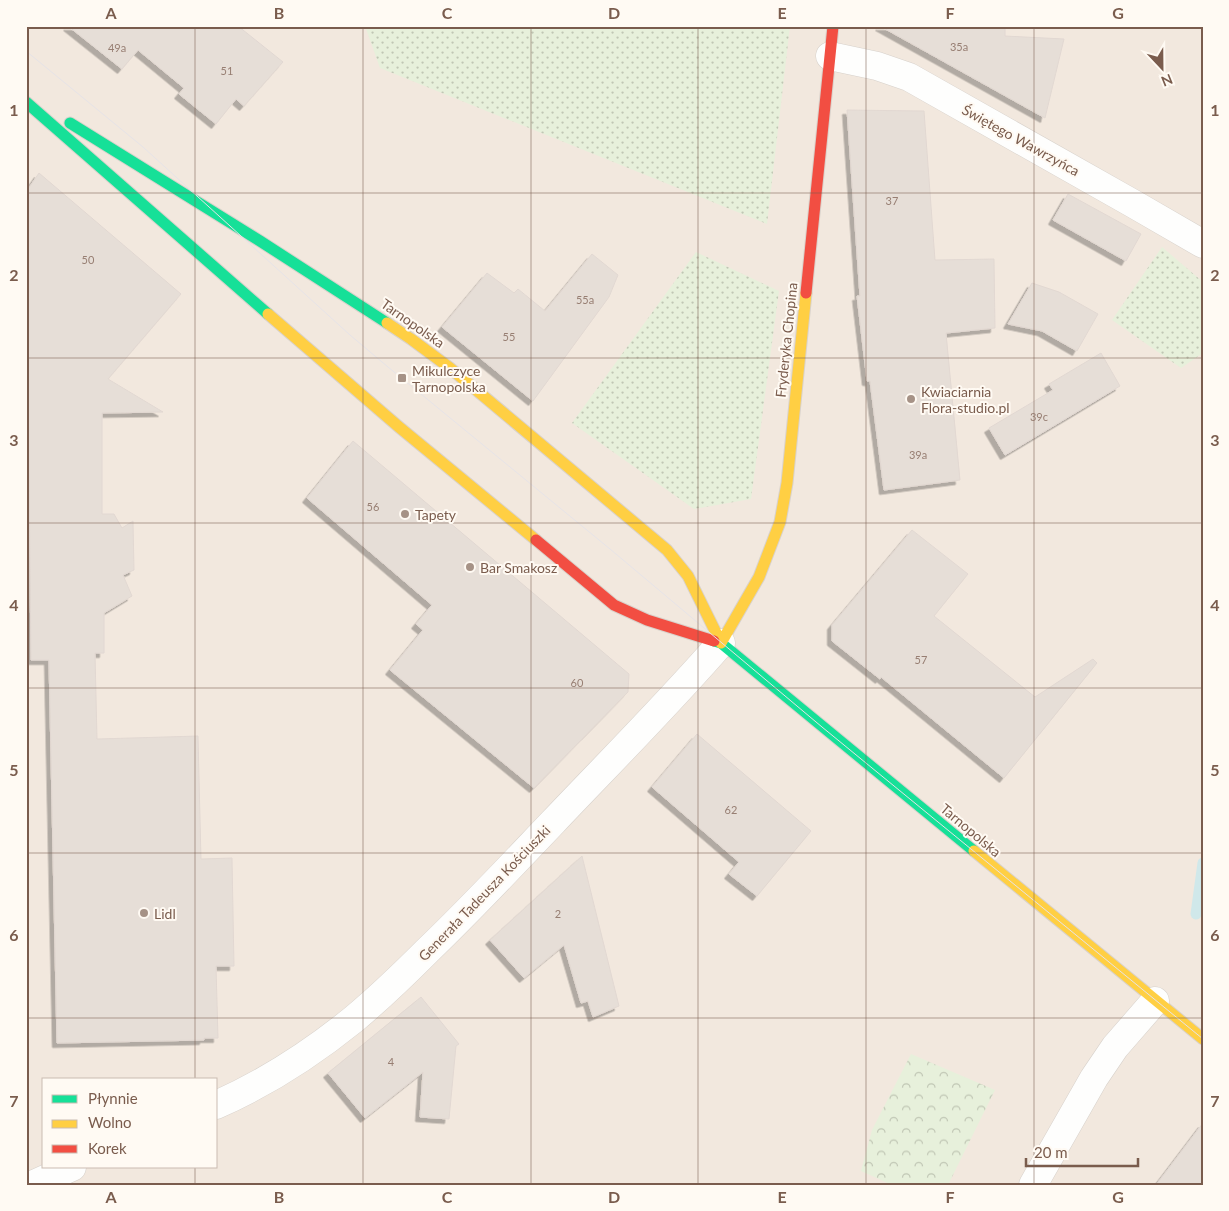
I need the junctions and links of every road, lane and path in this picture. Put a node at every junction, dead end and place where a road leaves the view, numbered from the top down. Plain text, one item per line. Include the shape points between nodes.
1 (833, 26) edge
2 (830, 56) junction
3 (26, 95) edge
4 (26, 102) edge
5 (1203, 244) edge
6 (721, 643) junction
7 (1155, 1000) junction
8 (1203, 1039) edge
9 (218, 1103) edge
10 (70, 1168) edge
11 (32, 1185) edge
12 (1032, 1185) edge

1 - 2 main road, Fryderyka Chopina
2 - 5 street, Świętego Wawrzyńca via 909,77
2 - 6 main road, Fryderyka Chopina via 784,504 759,577
3 - 6 main road, Tarnopolska via 260,241 450,368 667,550 688,576
4 - 6 main road, Tarnopolska via 384,414 614,606
6 - 7 main road, Tarnopolska
6 - 9 street, Generała Tadeusza Kościuszki via 479,900 399,979 354,1020 296,1062 239,1095
7 - 8 main road, Tarnopolska
7 - 12 street via 1115,1047 1094,1078
10 - 11 street

